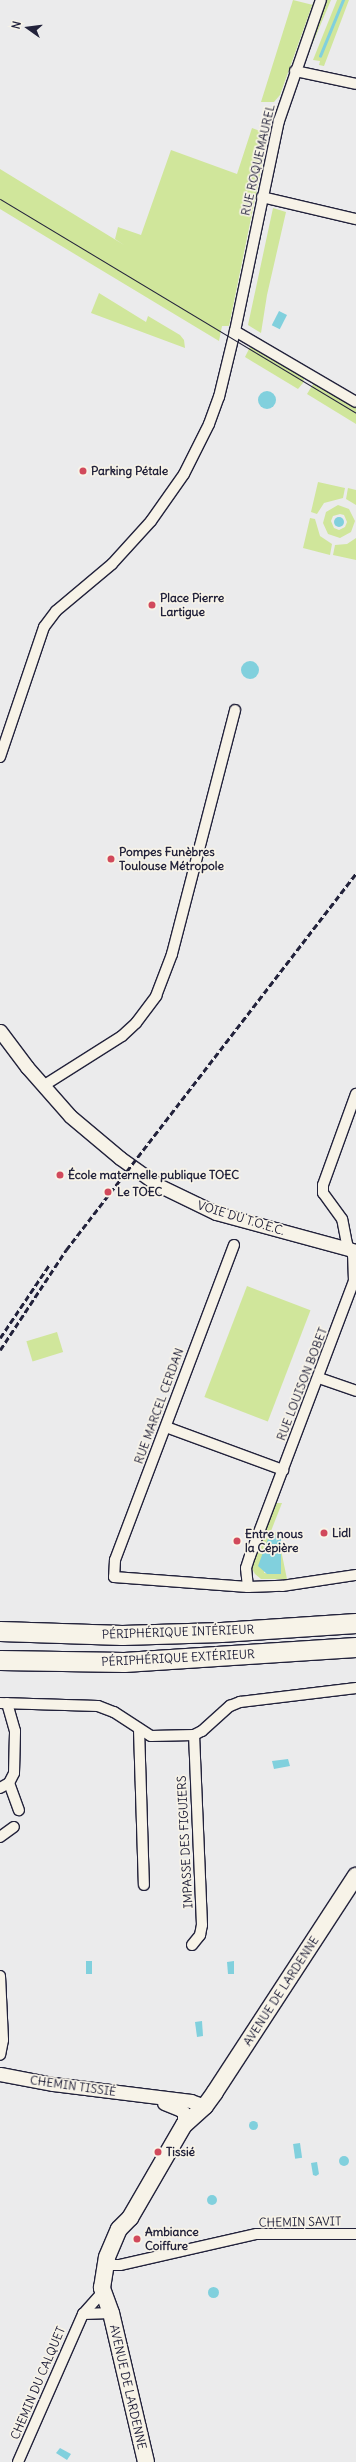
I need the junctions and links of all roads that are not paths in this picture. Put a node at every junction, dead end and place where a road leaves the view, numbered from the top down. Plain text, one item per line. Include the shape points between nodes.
1 (321, 0) edge
2 (295, 71) junction
3 (356, 84) edge
4 (262, 197) junction
5 (356, 219) edge
6 (235, 331) junction
7 (356, 402) edge
8 (235, 710) dead end
9 (0, 757) edge
10 (0, 1031) edge
11 (43, 1086) junction
12 (356, 1094) edge
13 (234, 1245) dead end
14 (353, 1250) edge
15 (318, 1378) junction
16 (356, 1391) edge
17 (166, 1427) junction
18 (282, 1470) junction
19 (356, 1575) edge
20 (248, 1587) junction
21 (356, 1623) edge
22 (0, 1631) edge
23 (356, 1647) edge
24 (0, 1660) edge
25 (356, 1688) edge
26 (4, 1703) edge
27 (139, 1730) junction
28 (194, 1735) junction
29 (4, 1786) edge
30 (19, 1810) dead end
31 (14, 1827) dead end
32 (0, 1837) edge
33 (356, 1876) edge
34 (144, 1885) dead end
35 (192, 1945) dead end
36 (0, 1976) edge
37 (0, 1990) edge
38 (0, 2055) edge
39 (0, 2074) edge
40 (146, 2096) junction
41 (205, 2106) junction
42 (184, 2125) junction
43 (356, 2234) edge
44 (110, 2261) junction
45 (102, 2293) junction
46 (111, 2313) junction
47 (83, 2314) junction
48 (18, 2462) edge
49 (146, 2462) edge

1 - 2 street, RUE ROQUEMAUREL
2 - 3 street
2 - 4 street, RUE ROQUEMAUREL via 279,121
4 - 5 street
4 - 6 street, RUE ROQUEMAUREL
6 - 7 street
6 - 9 street, RUE ROQUEMAUREL via 214,412 184,474 151,521 126,550 56,610 44,627
8 - 11 street via 168,969 156,996 136,1023 122,1036
10 - 11 street, VOIE DU T.O.E.C.
11 - 14 street, VOIE DU T.O.E.C. via 70,1116 95,1138 143,1176 174,1194 216,1213
12 - 14 street, RUE LOUISON BOBET via 322,1193 342,1219
13 - 17 street, RUE MARCEL CERDAN
14 - 15 street, RUE LOUISON BOBET via 354,1281
15 - 16 street
15 - 18 street, RUE LOUISON BOBET
17 - 18 street
17 - 20 street, RUE MARCEL CERDAN via 115,1560 114,1577
18 - 20 street, RUE LOUISON BOBET via 246,1568
19 - 20 street via 282,1586
21 - 22 highway, PÉRIPHÉRIQUE INTÉRIEUR via 221,1632 122,1634
23 - 24 highway, PÉRIPHÉRIQUE EXTÉRIEUR via 124,1662
25 - 28 street via 240,1702 230,1706
26 - 27 street via 107,1708
26 - 29 street via 15,1731 14,1773
27 - 28 street via 151,1736
27 - 34 street
28 - 35 street, IMPASSE DES FIGUIERS via 202,1925 200,1935
29 - 30 street
31 - 32 street
33 - 41 main road, AVENUE DE LARDENNE
36 - 37 street
37 - 38 street via 3,2040
39 - 40 street, CHEMIN TISSIÉ
40 - 41 street, CHEMIN TISSIÉ via 192,2101
40 - 42 street, CHEMIN TISSIÉ via 150,2101 178,2107 184,2113
41 - 42 main road, AVENUE DE LARDENNE
41 - 44 main road, AVENUE DE LARDENNE via 192,2134
42 - 44 main road, AVENUE DE LARDENNE via 130,2218 119,2229
43 - 44 street, CHEMIN SAVIT via 257,2234 131,2263
44 - 45 main road, AVENUE DE LARDENNE via 102,2276
44 - 46 main road, AVENUE DE LARDENNE
45 - 46 main road, AVENUE DE LARDENNE
45 - 47 street, CHEMIN DU CALQUET
46 - 47 street
46 - 49 main road, AVENUE DE LARDENNE
47 - 48 street, CHEMIN DU CALQUET

